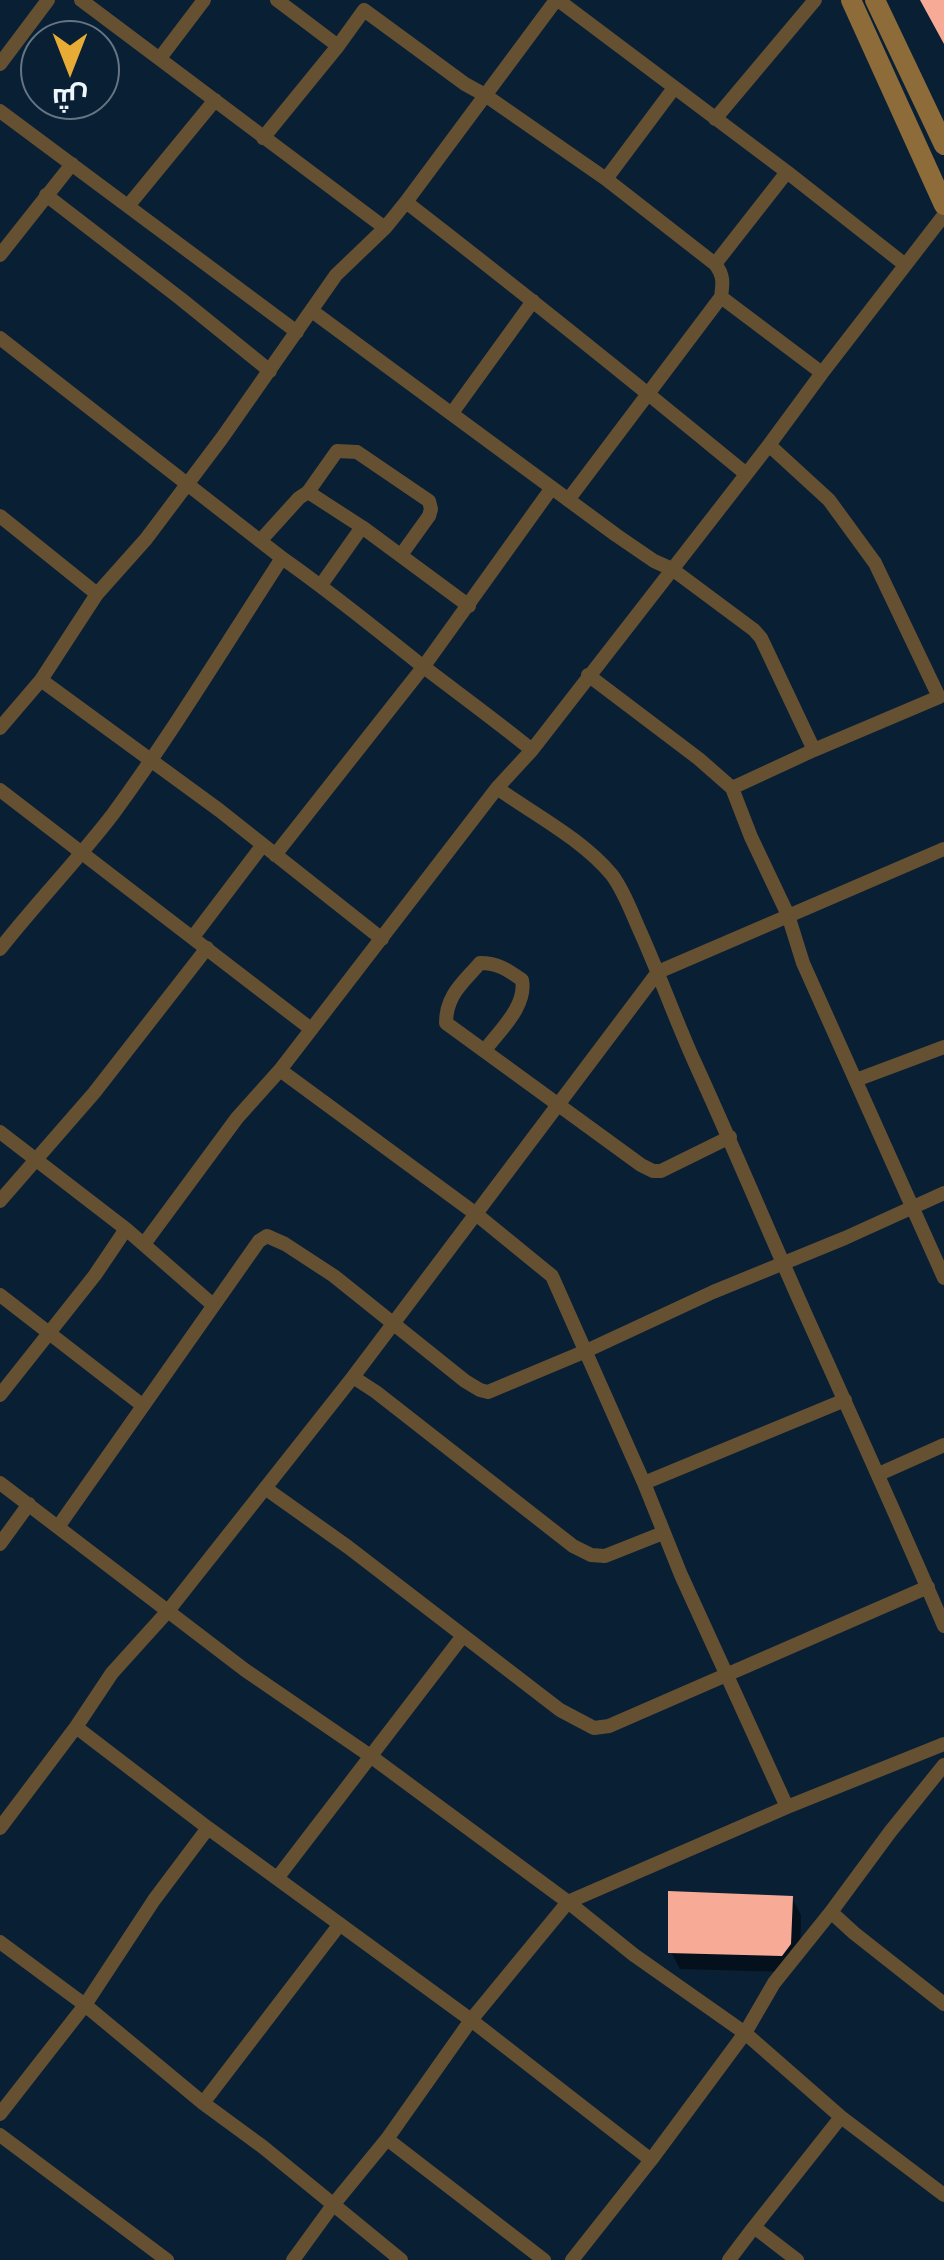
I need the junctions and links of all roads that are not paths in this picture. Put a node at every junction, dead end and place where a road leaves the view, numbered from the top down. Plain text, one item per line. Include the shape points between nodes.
1 (48, 0) edge
2 (81, 0) edge
3 (204, 0) edge
4 (277, 0) edge
5 (557, 0) edge
6 (815, 0) edge
7 (851, 0) edge
8 (875, 0) edge
9 (368, 5) edge
10 (338, 46) junction
11 (160, 58) junction
12 (0, 64) edge
13 (674, 88) junction
14 (486, 94) junction
15 (215, 100) junction
16 (0, 111) edge
17 (715, 118) junction
18 (264, 138) junction
19 (944, 144) edge
20 (72, 164) junction
21 (787, 172) junction
22 (606, 179) junction
23 (46, 196) junction
24 (406, 202) junction
25 (944, 205) edge
26 (128, 206) junction
27 (944, 215) edge
28 (385, 228) junction
29 (0, 255) edge
30 (715, 264) junction
31 (904, 264) junction
32 (721, 296) junction
33 (533, 300) junction
34 (312, 311) junction
35 (297, 332) junction
36 (0, 338) edge
37 (270, 371) junction
38 (822, 372) junction
39 (648, 396) junction
40 (452, 413) junction
41 (770, 444) junction
42 (745, 473) junction
43 (186, 484) junction
44 (552, 489) junction
45 (308, 492) junction
46 (568, 500) junction
47 (0, 516) edge
48 (362, 527) junction
49 (260, 541) junction
50 (401, 555) junction
51 (282, 558) junction
52 (672, 568) junction
53 (321, 586) junction
54 (97, 594) junction
55 (469, 606) junction
56 (424, 666) junction
57 (588, 675) junction
58 (41, 680) junction
59 (941, 702) edge
60 (0, 728) edge
61 (532, 750) junction
62 (814, 750) junction
63 (152, 760) junction
64 (497, 788) junction
65 (732, 788) junction
66 (0, 790) edge
67 (262, 846) junction
68 (944, 849) edge
69 (82, 854) junction
70 (276, 855) junction
71 (788, 915) junction
72 (192, 937) junction
73 (382, 939) junction
74 (207, 948) junction
75 (0, 950) edge
76 (658, 972) junction
77 (310, 1029) junction
78 (944, 1047) edge
79 (485, 1050) junction
80 (280, 1070) junction
81 (856, 1080) junction
82 (560, 1105) junction
83 (0, 1132) edge
84 (730, 1137) junction
85 (36, 1159) junction
86 (944, 1193) edge
87 (0, 1201) edge
88 (912, 1209) junction
89 (476, 1214) junction
90 (126, 1230) junction
91 (144, 1244) junction
92 (783, 1263) junction
93 (944, 1278) edge
94 (0, 1295) edge
95 (212, 1306) junction
96 (393, 1324) junction
97 (48, 1332) junction
98 (586, 1351) junction
99 (353, 1376) junction
100 (0, 1395) edge
101 (844, 1400) junction
102 (142, 1405) junction
103 (944, 1445) edge
104 (879, 1474) junction
105 (0, 1483) edge
106 (644, 1483) junction
107 (265, 1488) junction
108 (29, 1504) junction
109 (58, 1527) junction
110 (663, 1533) junction
111 (0, 1544) edge
112 (928, 1587) junction
113 (168, 1611) junction
114 (944, 1626) edge
115 (462, 1637) junction
116 (726, 1676) junction
117 (76, 1727) junction
118 (944, 1744) edge
119 (370, 1754) junction
120 (944, 1766) edge
121 (788, 1807) junction
122 (0, 1828) edge
123 (208, 1828) junction
124 (278, 1877) junction
125 (568, 1902) junction
126 (831, 1912) junction
127 (340, 1924) junction
128 (0, 1942) edge
129 (944, 1981) edge
130 (930, 1993) junction
131 (944, 2004) edge
132 (85, 2005) junction
133 (471, 2020) junction
134 (745, 2034) junction
135 (203, 2103) junction
136 (0, 2114) edge
137 (841, 2117) junction
138 (0, 2136) edge
139 (386, 2138) junction
140 (651, 2160) junction
141 (944, 2195) edge
142 (333, 2206) junction
143 (754, 2227) junction
144 (167, 2260) edge
145 (293, 2260) edge
146 (402, 2260) edge
147 (544, 2260) edge
148 (572, 2260) edge
149 (730, 2260) edge
150 (797, 2260) edge

1 - 12 street
2 - 11 street
3 - 11 street
4 - 10 street
5 - 13 street
5 - 14 street
6 - 17 street
7 - 25 main road
8 - 19 main road
9 - 10 street
9 - 14 street
10 - 18 street
11 - 15 street
13 - 17 street
13 - 22 street
14 - 22 street
14 - 24 street
15 - 18 street
15 - 26 street
16 - 20 street
17 - 21 street
18 - 28 street
20 - 23 street
20 - 26 street
21 - 30 street
21 - 31 street
22 - 30 street
23 - 29 street
23 - 37 street
24 - 28 street
24 - 33 street
26 - 35 street
27 - 31 street
28 - 34 street via 336,275
30 - 32 street
31 - 38 street
32 - 38 street
32 - 39 street
33 - 39 street
33 - 40 street
34 - 35 street
34 - 40 street
35 - 37 street
36 - 43 street
37 - 43 street
38 - 41 street
39 - 42 street
39 - 46 street
40 - 44 street
41 - 42 street
41 - 59 street via 829,500 875,563
42 - 52 street
43 - 49 street
43 - 54 street
44 - 46 street
44 - 55 street
45 - 48 street
45 - 49 street
45 - 50 street via 337,451 358,452 429,501 429,516
46 - 52 street
47 - 54 street
48 - 50 street
48 - 53 street
49 - 51 street
50 - 55 street
51 - 53 street
51 - 63 street
52 - 57 street
52 - 62 street via 762,638
53 - 56 street
54 - 58 street
55 - 56 street
56 - 61 street
56 - 70 street
57 - 61 street
57 - 65 street
58 - 60 street
58 - 63 street
59 - 62 street
61 - 64 street
62 - 65 street
63 - 67 street
63 - 69 street
64 - 73 street
64 - 76 street via 614,878
65 - 71 street
66 - 69 street
67 - 70 street
67 - 72 street
68 - 71 street
69 - 72 street
69 - 75 street
70 - 73 street
71 - 76 street
71 - 81 street
72 - 74 street
73 - 77 street
74 - 77 street
74 - 85 street
76 - 82 street
76 - 84 street
77 - 80 street
78 - 81 street
79 - 79 street via 446,1022 449,1000 480,963 504,967 522,980 524,991
79 - 82 street
80 - 89 street
80 - 91 street
81 - 88 street
82 - 84 street via 653,1171
82 - 89 street
83 - 85 street
84 - 92 street
85 - 87 street
85 - 90 street
86 - 88 street
88 - 92 street
88 - 93 street
89 - 96 street
89 - 98 street via 552,1276
90 - 91 street
90 - 97 street
91 - 95 street
92 - 98 street
92 - 101 street
94 - 97 street
95 - 96 street via 267,1236 334,1276
95 - 102 street
96 - 98 street via 488,1392
96 - 99 street
97 - 100 street
97 - 102 street
98 - 106 street
99 - 107 street
99 - 110 street via 591,1555
101 - 104 street
101 - 106 street
102 - 109 street
103 - 104 street
104 - 112 street
105 - 108 street
106 - 110 street
107 - 113 street
107 - 115 street
108 - 109 street
108 - 111 street
109 - 113 street
110 - 116 street
112 - 114 street
112 - 116 street
113 - 117 street via 112,1673
113 - 119 street
115 - 116 street via 594,1728
115 - 119 street
116 - 121 street
117 - 122 street
117 - 123 street
118 - 121 street
119 - 124 street
119 - 125 street
120 - 126 street
121 - 125 street
123 - 124 street
123 - 132 street
124 - 127 street
125 - 133 street
125 - 134 street
126 - 130 street
126 - 134 street via 774,1983
127 - 133 street
127 - 135 street
128 - 132 street
129 - 130 street
130 - 131 street
132 - 135 street
132 - 136 street
133 - 139 street
133 - 140 street
134 - 137 street
134 - 140 street
135 - 142 street
137 - 141 street
137 - 143 street
138 - 144 street
139 - 142 street
139 - 147 street
140 - 148 street
142 - 145 street
142 - 146 street
143 - 149 street
143 - 150 street

